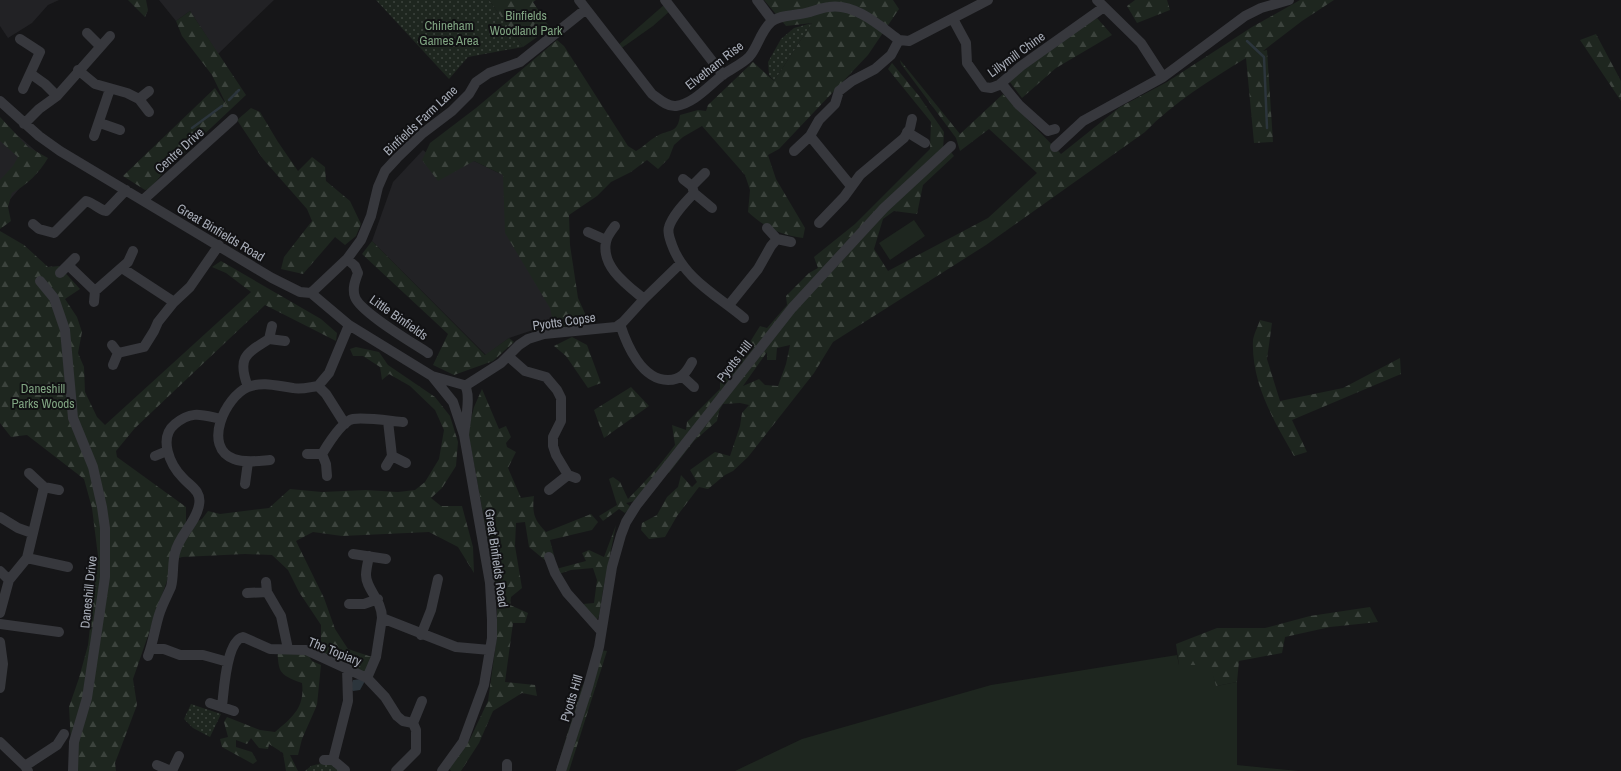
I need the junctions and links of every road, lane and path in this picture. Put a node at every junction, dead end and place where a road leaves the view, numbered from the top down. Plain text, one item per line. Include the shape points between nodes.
1 (579, 0) edge
2 (665, 0) edge
3 (757, 0) edge
4 (988, 0) edge
5 (1290, 0) edge
6 (1101, 4) edge
7 (586, 9) junction
8 (953, 19) junction
9 (772, 20) junction
10 (87, 34) dead end
11 (110, 36) dead end
12 (20, 39) dead end
13 (899, 40) junction
14 (100, 46) junction
15 (78, 70) junction
16 (31, 74) junction
17 (723, 75) junction
18 (1163, 77) junction
19 (1001, 83) junction
20 (23, 89) dead end
21 (110, 89) junction
22 (149, 91) dead end
23 (57, 96) junction
24 (139, 99) junction
25 (0, 101) edge
26 (149, 112) dead end
27 (233, 119) dead end
28 (912, 119) dead end
29 (100, 123) junction
30 (24, 124) junction
31 (120, 130) dead end
32 (907, 132) junction
33 (94, 136) dead end
34 (810, 136) junction
35 (1064, 139) junction
36 (925, 143) dead end
37 (951, 146) dead end
38 (1055, 147) dead end
39 (794, 152) dead end
40 (705, 173) dead end
41 (683, 179) dead end
42 (851, 186) junction
43 (126, 190) junction
44 (693, 190) junction
45 (143, 200) junction
46 (712, 208) dead end
47 (819, 223) dead end
48 (33, 224) dead end
49 (615, 226) dead end
50 (767, 228) dead end
51 (588, 232) dead end
52 (777, 239) junction
53 (606, 240) junction
54 (791, 242) dead end
55 (219, 245) junction
56 (133, 251) dead end
57 (75, 258) dead end
58 (347, 259) junction
59 (681, 263) junction
60 (68, 265) junction
61 (122, 268) junction
62 (60, 273) dead end
63 (40, 281) dead end
64 (95, 291) junction
65 (311, 293) junction
66 (644, 299) junction
67 (94, 302) dead end
68 (174, 302) junction
69 (728, 305) junction
70 (744, 318) dead end
71 (349, 324) junction
72 (620, 324) junction
73 (272, 326) dead end
74 (269, 338) junction
75 (285, 341) dead end
76 (428, 353) dead end
77 (508, 356) junction
78 (692, 362) dead end
79 (113, 365) dead end
80 (432, 376) junction
81 (682, 376) junction
82 (318, 386) junction
83 (248, 387) junction
84 (694, 387) dead end
85 (464, 389) junction
86 (451, 398) junction
87 (221, 420) junction
88 (388, 421) junction
89 (403, 422) dead end
90 (345, 424) junction
91 (464, 435) junction
92 (167, 451) junction
93 (307, 454) dead end
94 (322, 454) junction
95 (155, 456) dead end
96 (392, 456) junction
97 (270, 460) dead end
98 (248, 462) junction
99 (406, 463) dead end
100 (386, 466) dead end
101 (29, 473) dead end
102 (327, 476) dead end
103 (245, 484) dead end
104 (44, 487) junction
105 (59, 490) dead end
106 (549, 490) dead end
107 (0, 517) edge
108 (32, 533) junction
109 (352, 554) dead end
110 (369, 556) junction
111 (549, 557) dead end
112 (27, 558) junction
113 (386, 559) dead end
114 (68, 567) dead end
115 (0, 571) edge
116 (438, 579) dead end
117 (9, 580) junction
118 (266, 582) dead end
119 (267, 592) junction
120 (247, 593) dead end
121 (378, 599) junction
122 (349, 604) dead end
123 (0, 612) edge
124 (382, 618) junction
125 (0, 624) edge
126 (601, 631) junction
127 (59, 632) dead end
128 (421, 635) junction
129 (0, 642) edge
130 (288, 648) junction
131 (490, 650) junction
132 (228, 662) junction
133 (347, 668) junction
134 (368, 678) junction
135 (0, 688) edge
136 (422, 701) dead end
137 (210, 703) dead end
138 (222, 706) junction
139 (234, 711) dead end
140 (413, 723) junction
141 (64, 734) dead end
142 (0, 742) edge
143 (57, 745) junction
144 (71, 747) dead end
145 (179, 756) dead end
146 (157, 765) dead end
147 (27, 769) edge
148 (345, 770) edge
149 (72, 771) edge
150 (171, 771) edge
151 (396, 771) edge
152 (442, 771) edge
153 (561, 771) edge

1 - 7 street, Elvetham Rise
2 - 17 street
3 - 9 street
4 - 8 street
5 - 18 street via 1261,8 1245,16
6 - 18 street, Lillymill Chine via 1141,43
6 - 19 street, Lillymill Chine
7 - 17 street, Elvetham Rise via 642,82 664,103 674,106 684,103
7 - 58 street, Binfields Farm Lane via 520,62 489,73 476,82 469,94 452,111 423,133 397,158 385,171 361,240
8 - 13 street via 909,41
8 - 19 street, Lillymill Chine via 966,43 967,62 984,87 991,88
9 - 13 street via 830,6 839,7 858,12
9 - 17 street, Elvetham Rise via 747,59
10 - 14 street
11 - 14 street
12 - 16 street via 40,52
13 - 34 street via 891,55 875,69 839,91 835,104 819,120
14 - 15 street
15 - 21 street via 95,84
15 - 23 street
16 - 20 street
16 - 23 street
18 - 35 street via 1083,120
19 - 35 street via 1019,105 1048,131 1053,127
21 - 24 street
21 - 29 street
22 - 24 street
23 - 30 street
24 - 26 street
25 - 30 street, Great Binfields Road
27 - 45 street, Centre Drive
28 - 32 street
29 - 31 street
29 - 33 street
30 - 43 street, Great Binfields Road via 60,150
32 - 36 street
32 - 42 street
34 - 39 street
34 - 42 street
35 - 38 street
37 - 126 street, Pyotts Hill via 884,208 792,308 636,506 626,522 612,567
40 - 44 street
41 - 44 street
42 - 47 street
43 - 45 street, Great Binfields Road
43 - 48 street via 106,211 98,210 86,201 54,233 39,229
44 - 46 street
44 - 59 street via 669,228 671,243
45 - 55 street, Great Binfields Road
49 - 53 street
50 - 52 street
51 - 53 street
52 - 54 street
52 - 69 street via 758,269
53 - 66 street via 607,254 613,271
55 - 65 street, Great Binfields Road via 272,278 300,292
55 - 68 street via 190,287
56 - 61 street
57 - 60 street
58 - 65 street, Binfields Farm Lane
58 - 76 street, Little Binfields via 358,273 353,289 361,308
59 - 66 street
59 - 69 street via 703,287
60 - 62 street
60 - 64 street
61 - 64 street
61 - 68 street
63 - 149 street, Daneshill Drive via 54,298 65,330 73,418 93,467 105,528 105,577 87,698 74,742
64 - 67 street
65 - 71 street, Great Binfields Road
66 - 72 street
68 - 79 street via 158,322 144,347 115,349
69 - 70 street
71 - 80 street, Great Binfields Road
71 - 82 street via 329,373
72 - 77 street, Pyotts Copse via 605,329 544,334 519,345
72 - 81 street via 631,349 650,375 664,380 674,380
73 - 74 street
74 - 75 street
74 - 83 street via 249,351 244,358 242,365
77 - 85 street, Pyotts Copse
77 - 106 street via 525,371 546,377 561,398 561,420 553,437 553,446 556,455 572,477
78 - 81 street
80 - 85 street, Great Binfields Road
80 - 86 street, Great Binfields Road
81 - 84 street
82 - 83 street via 294,389 269,383
82 - 90 street
83 - 87 street via 233,397 225,408
85 - 86 street via 450,387
85 - 86 street via 463,402
85 - 91 street, Great Binfields Road
86 - 91 street, Great Binfields Road
87 - 92 street via 194,414 185,417 170,431 167,437
87 - 98 street via 220,446 234,459
88 - 89 street
88 - 90 street via 353,419
88 - 96 street
90 - 94 street
91 - 131 street, Great Binfields Road via 490,583
92 - 95 street
92 - 132 street via 177,472 198,494 199,505 174,554 171,586 149,652 164,649 180,655 203,655
93 - 94 street
94 - 102 street
96 - 99 street
96 - 100 street
97 - 98 street
98 - 103 street
101 - 104 street
104 - 105 street
104 - 108 street
107 - 108 street
108 - 112 street
109 - 110 street
110 - 113 street
110 - 121 street via 367,581
111 - 126 street via 567,593
112 - 114 street
112 - 117 street
115 - 117 street
116 - 128 street via 431,610
117 - 123 street
118 - 119 street
119 - 120 street
119 - 130 street via 281,616
121 - 122 street via 364,604
121 - 124 street
124 - 128 street
124 - 134 street, The Topiary via 376,657
125 - 127 street via 35,633
126 - 153 street, Pyotts Hill via 588,687
128 - 131 street via 456,647
129 - 135 street via 3,664
130 - 132 street, The Topiary via 270,649 243,637 235,641
130 - 133 street, The Topiary via 306,650
131 - 152 street, Great Binfields Road via 484,686 463,742
132 - 138 street, The Topiary
133 - 134 street, The Topiary
133 - 148 street via 348,701 329,760
134 - 140 street via 397,716 403,721
136 - 140 street
137 - 138 street
138 - 139 street
140 - 151 street via 416,730 416,751
141 - 143 street
142 - 147 street
143 - 144 street
143 - 147 street
145 - 150 street
146 - 150 street

